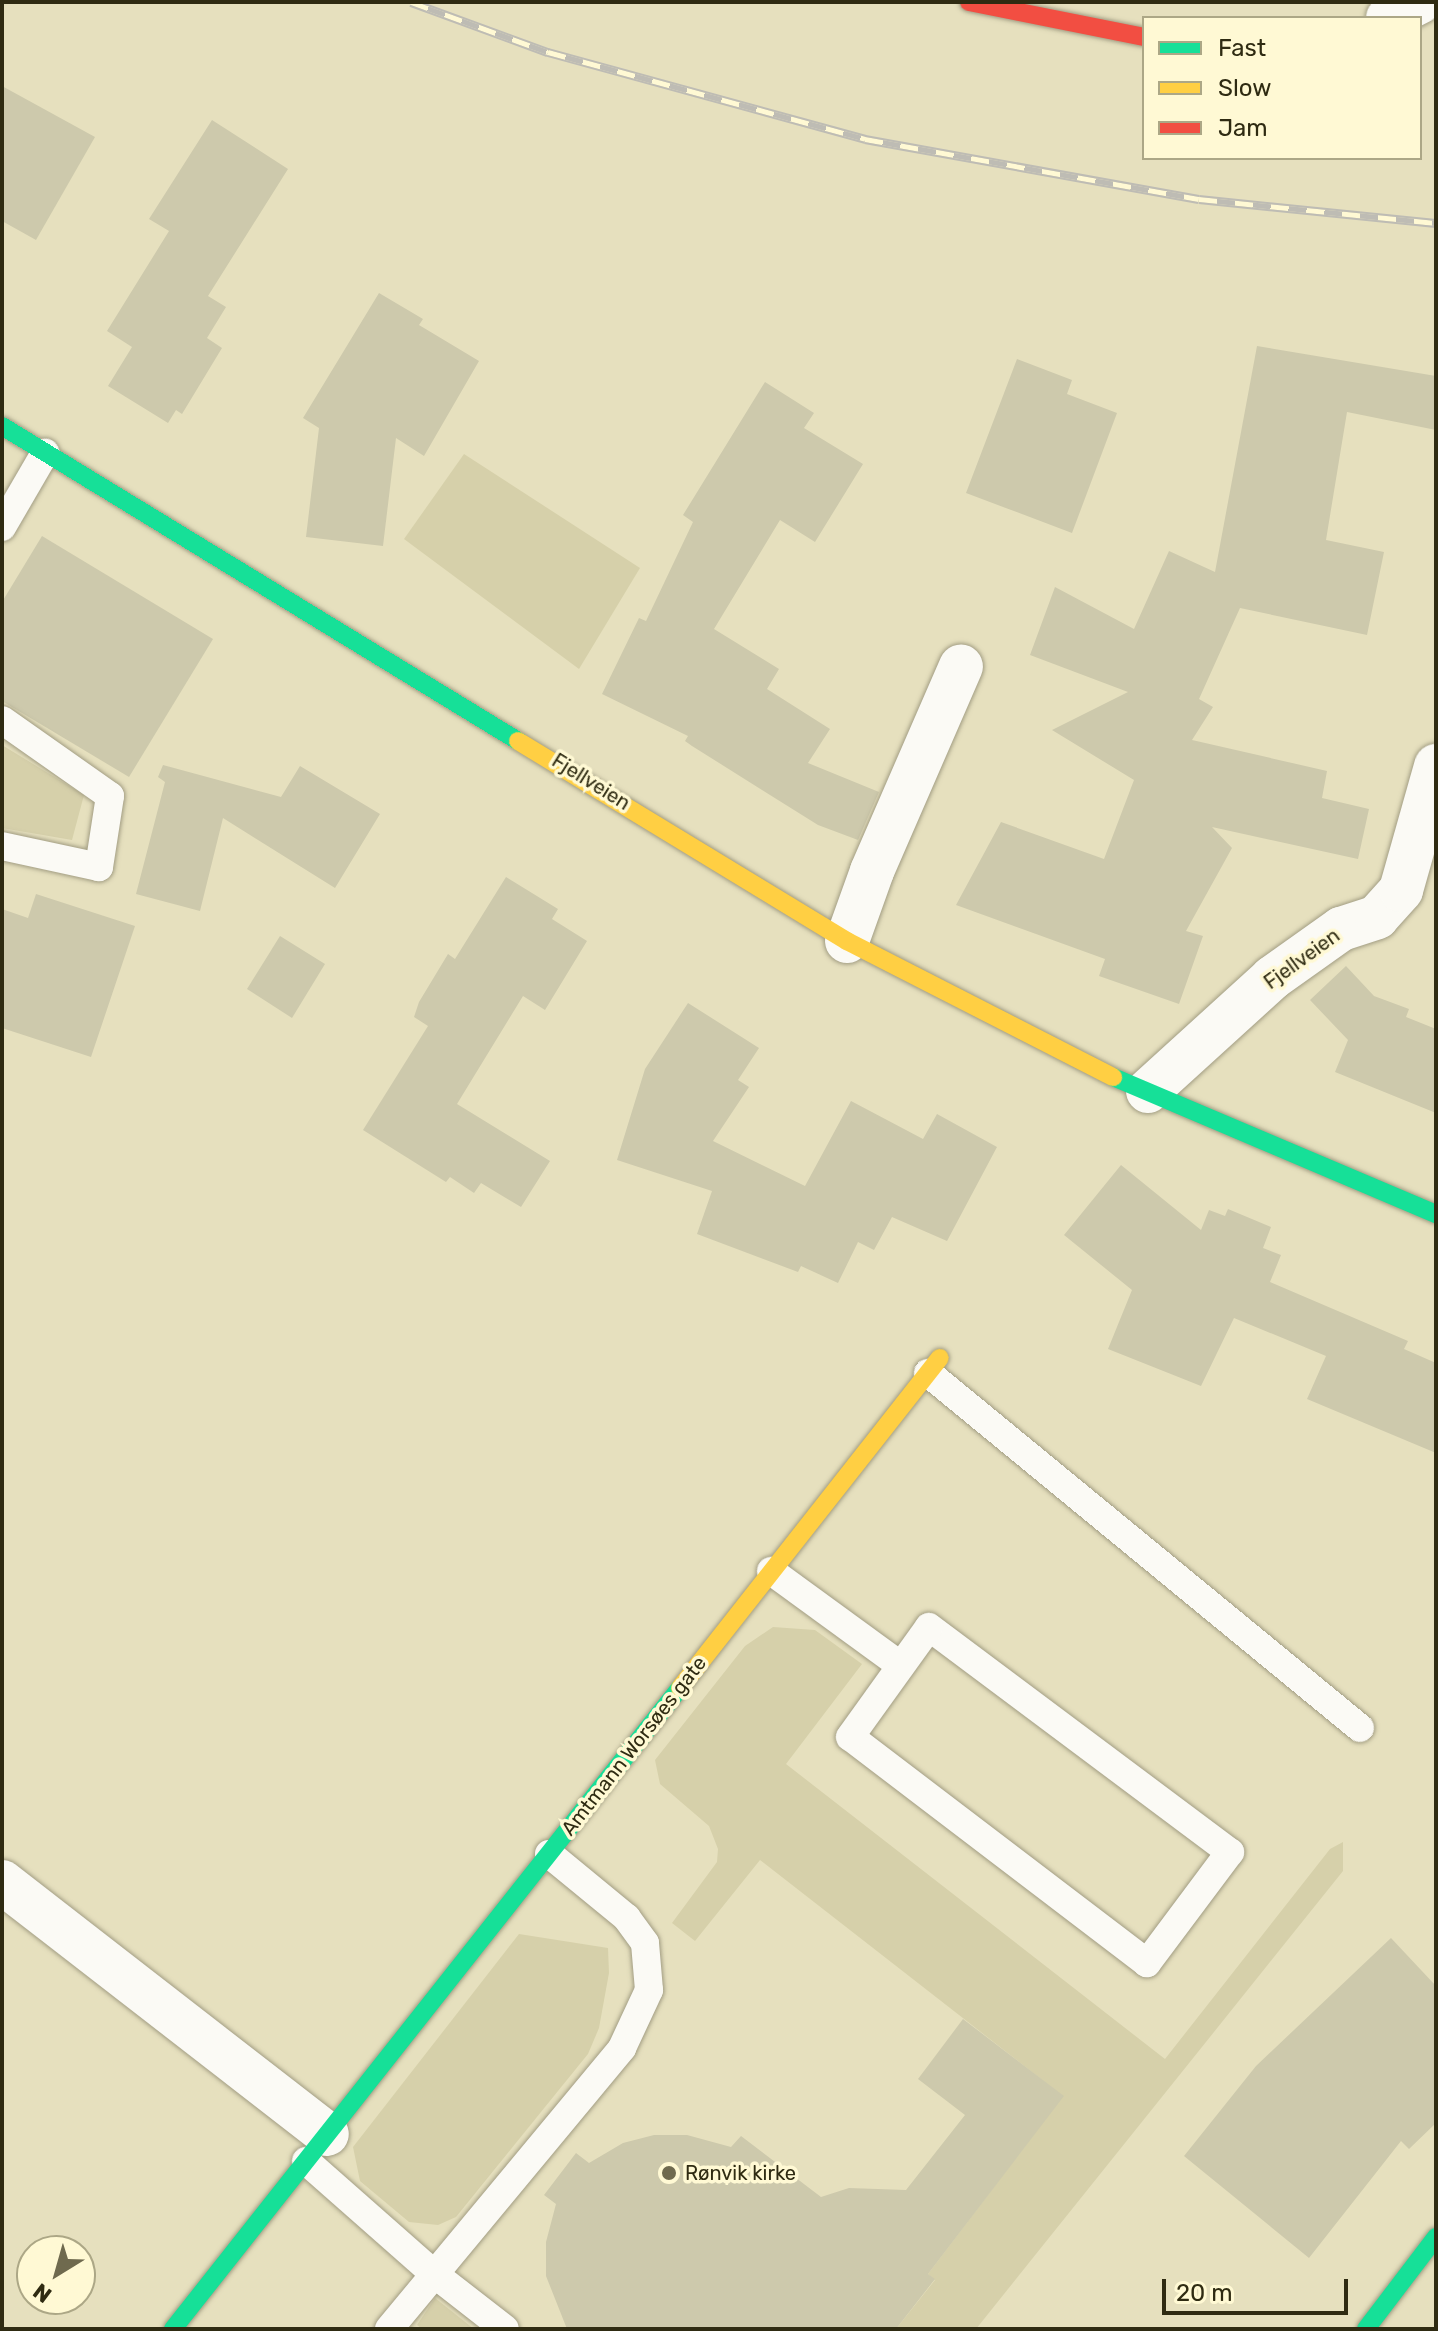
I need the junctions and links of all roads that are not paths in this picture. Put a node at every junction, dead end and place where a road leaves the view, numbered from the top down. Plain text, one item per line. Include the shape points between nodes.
1 (969, 2) edge
2 (1420, 2) edge
3 (1392, 16) edge
4 (1142, 37) edge
5 (2, 426) edge
6 (45, 453) junction
7 (2, 527) edge
8 (961, 666) dead end
9 (2, 720) edge
10 (1436, 766) edge
11 (2, 846) edge
12 (847, 941) junction
13 (1148, 1091) junction
14 (1436, 1214) edge
15 (934, 1365) joint
16 (771, 1571) junction
17 (900, 1665) junction
18 (1360, 1728) dead end
19 (549, 1854) junction
20 (2, 1882) edge
21 (316, 2147) junction
22 (1436, 2237) edge
23 (433, 2273) junction
24 (1371, 2328) edge
25 (173, 2329) edge
26 (389, 2329) edge
27 (505, 2329) edge

1 - 4 street
2 - 3 street
5 - 6 street, Fjellveien
6 - 7 lane
6 - 12 street, Fjellveien via 474,709
8 - 12 street
9 - 11 lane via 110,796 99,867
10 - 13 street, Fjellveien via 1401,890 1377,917 1341,929 1272,978
12 - 13 street, Fjellveien via 1085,1065
13 - 14 street, Fjellveien
15 - 16 street, Amtmann Worsøes gate
15 - 18 lane
16 - 17 lane
16 - 19 street, Amtmann Worsøes gate
17 - 17 lane via 929,1627 1230,1852 1147,1963 850,1737
19 - 21 street, Amtmann Worsøes gate
19 - 23 lane via 627,1918 645,1943 649,1990 622,2048
20 - 21 street
21 - 23 lane
21 - 25 street, Amtmann Worsøes gate
22 - 24 street
23 - 26 lane
23 - 27 lane

